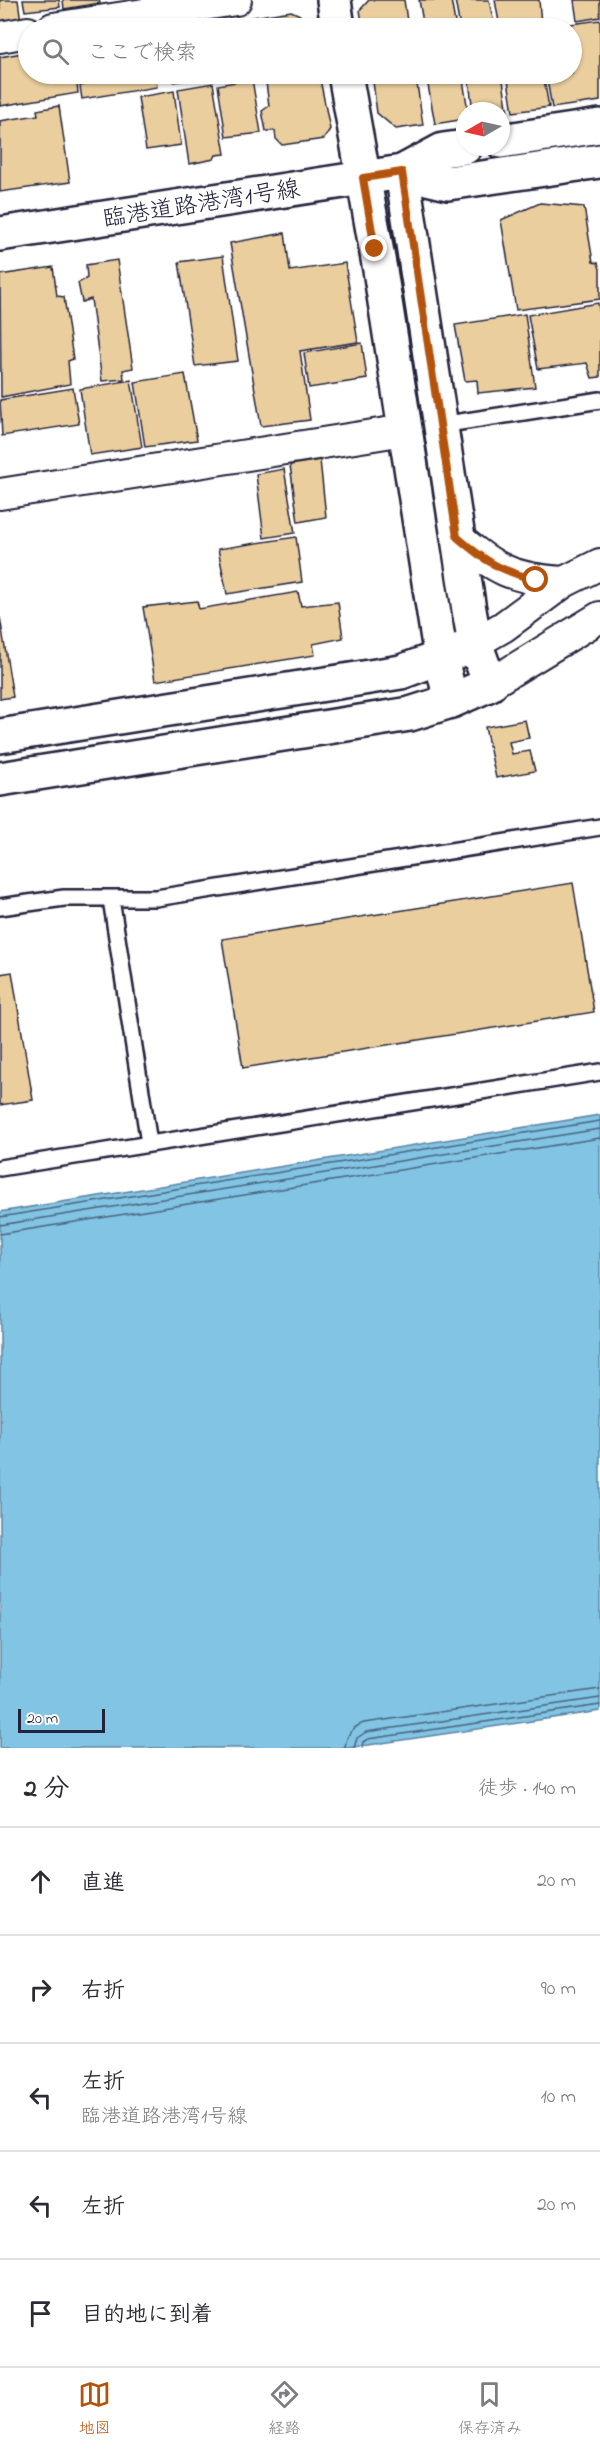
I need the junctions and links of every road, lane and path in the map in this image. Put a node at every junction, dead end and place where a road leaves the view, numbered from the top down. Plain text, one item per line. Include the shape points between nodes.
1 (236, 0) edge
2 (333, 0) edge
3 (118, 18) edge
4 (336, 18) edge
5 (18, 34) edge
6 (0, 37) edge
7 (347, 84) edge
8 (600, 126) edge
9 (510, 140) edge
10 (456, 148) edge
11 (600, 161) edge
12 (402, 172) junction
13 (363, 178) junction
14 (0, 234) edge
15 (600, 400) edge
16 (441, 425) junction
17 (405, 430) junction
18 (0, 494) edge
19 (457, 537) junction
20 (600, 564) edge
21 (564, 582) junction
22 (600, 617) edge
23 (475, 643) junction
24 (441, 658) junction
25 (490, 684) junction
26 (451, 701) junction
27 (0, 736) edge
28 (0, 779) edge
29 (600, 827) edge
30 (111, 899) junction
31 (0, 907) edge
32 (600, 1072) edge
33 (149, 1143) junction
34 (0, 1168) edge

1 - 3 street
2 - 4 street
5 - 6 street
7 - 13 street
8 - 9 street
10 - 12 street, 臨港道路港湾1号線 via 443,150
11 - 12 street, 臨港道路港湾1号線 via 448,183
12 - 13 street, 臨港道路港湾1号線
12 - 16 street
13 - 14 street, 臨港道路港湾1号線
13 - 17 street
15 - 16 lane
16 - 19 street
17 - 18 street
17 - 24 street
19 - 21 street via 485,561 511,573
19 - 23 street
20 - 21 street
21 - 23 street
22 - 25 street
23 - 24 street
23 - 25 street
24 - 26 street
24 - 27 street via 401,672
25 - 26 street
26 - 28 street via 410,714
29 - 30 lane via 156,898
30 - 31 lane via 64,898
30 - 33 lane
32 - 33 lane
33 - 34 lane

